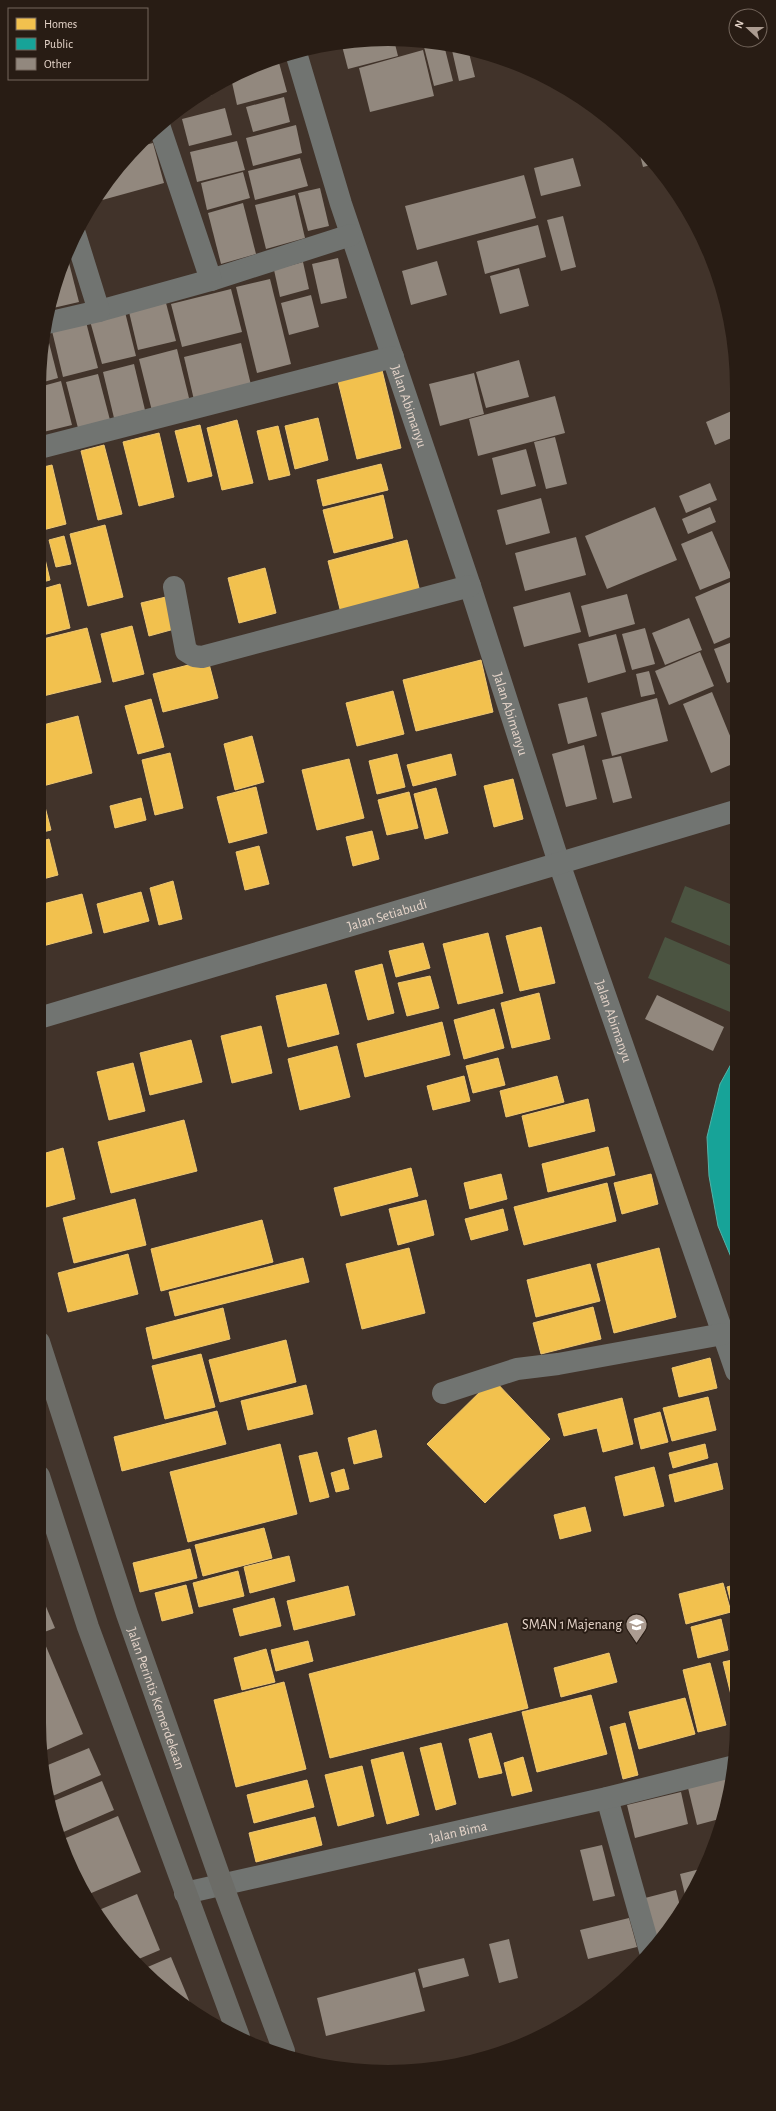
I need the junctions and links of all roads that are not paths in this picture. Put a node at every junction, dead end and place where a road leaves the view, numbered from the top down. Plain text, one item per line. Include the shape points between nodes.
1 (298, 58) edge
2 (161, 132) edge
3 (351, 235) junction
4 (78, 243) edge
5 (211, 280) junction
6 (100, 311) junction
7 (53, 322) edge
8 (393, 357) junction
9 (46, 446) edge
10 (470, 586) junction
11 (174, 587) dead end
12 (730, 812) edge
13 (559, 863) junction
14 (46, 1016) edge
15 (723, 1334) junction
16 (730, 1353) edge
17 (46, 1364) edge
18 (443, 1393) dead end
19 (46, 1498) edge
20 (727, 1768) edge
21 (607, 1798) junction
22 (222, 1884) junction
23 (185, 1893) junction
24 (648, 1944) edge
25 (236, 2029) edge
26 (283, 2048) edge

1 - 3 street, Jalan Abimanyu
2 - 5 street
3 - 5 street
3 - 8 street, Jalan Abimanyu
4 - 6 street
5 - 6 street
6 - 7 street
8 - 9 street
8 - 10 street, Jalan Abimanyu
10 - 11 street via 202,657 186,651
10 - 13 street, Jalan Abimanyu
12 - 13 street, Jalan Setiabudi
13 - 14 street, Jalan Setiabudi
13 - 15 street, Jalan Abimanyu
15 - 16 street, Jalan Abimanyu
15 - 18 street via 517,1369
17 - 22 main road, Jalan Perintis Kemerdekaan via 127,1614
19 - 23 main road via 88,1627
20 - 21 street, Jalan Bima
21 - 22 street, Jalan Bima
21 - 24 street
22 - 23 street, Jalan Bima
22 - 26 main road, Jalan Perintis Kemerdekaan
23 - 25 main road

